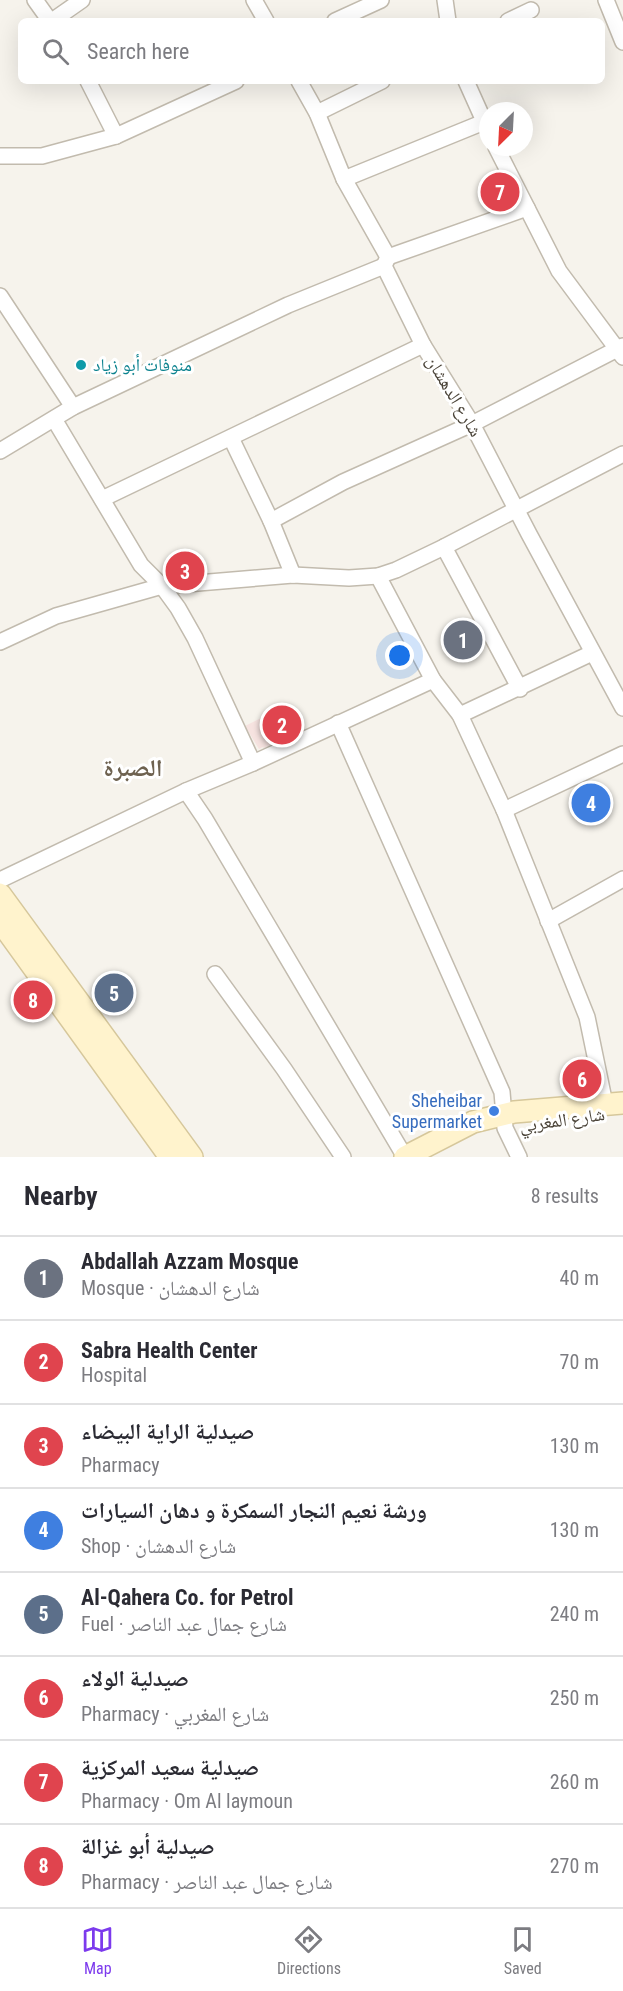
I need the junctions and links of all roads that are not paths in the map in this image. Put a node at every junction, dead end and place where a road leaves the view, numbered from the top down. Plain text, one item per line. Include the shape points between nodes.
1 (35, 0) edge
2 (82, 0) edge
3 (254, 0) edge
4 (381, 0) edge
5 (445, 0) edge
6 (606, 0) edge
7 (531, 10) dead end
8 (49, 18) edge
9 (55, 18) edge
10 (264, 18) edge
11 (342, 18) edge
12 (448, 18) edge
13 (514, 18) edge
14 (623, 42) edge
15 (90, 84) edge
16 (229, 84) edge
17 (301, 84) edge
18 (376, 84) edge
19 (467, 84) edge
20 (479, 110) edge
21 (317, 113) junction
22 (479, 129) edge
23 (116, 136) junction
24 (0, 156) edge
25 (501, 156) edge
26 (344, 179) junction
27 (527, 208) junction
28 (386, 262) junction
29 (0, 296) edge
30 (423, 345) junction
31 (621, 351) edge
32 (73, 407) junction
33 (54, 419) junction
34 (472, 424) junction
35 (231, 438) junction
36 (0, 451) edge
37 (623, 454) edge
38 (102, 499) junction
39 (516, 510) junction
40 (271, 521) junction
41 (444, 547) junction
42 (293, 576) junction
43 (378, 576) junction
44 (162, 586) junction
45 (0, 642) edge
46 (592, 653) junction
47 (623, 674) edge
48 (433, 680) junction
49 (608, 682) junction
50 (520, 689) junction
51 (623, 708) edge
52 (460, 715) junction
53 (338, 723) junction
54 (623, 754) edge
55 (253, 763) junction
56 (186, 790) junction
57 (504, 810) junction
58 (623, 879) edge
59 (0, 880) edge
60 (0, 894) edge
61 (0, 921) edge
62 (548, 921) junction
63 (215, 974) dead end
64 (617, 1107) edge
65 (504, 1121) junction
66 (170, 1157) edge
67 (192, 1157) edge
68 (343, 1157) edge
69 (405, 1157) edge
70 (436, 1157) edge
71 (519, 1157) edge

1 - 8 street
2 - 9 street
3 - 10 street
4 - 11 street
5 - 12 street
6 - 14 street
7 - 13 street
15 - 23 street
16 - 23 street
17 - 21 street, شارع الدهشان
18 - 21 street
19 - 20 street
21 - 26 street, شارع الدهشان
22 - 26 street
23 - 24 street via 42,156
25 - 27 street
26 - 28 street, شارع الدهشان
27 - 28 street
27 - 31 street via 559,271
28 - 30 street, شارع الدهشان
28 - 32 street
29 - 32 street
30 - 34 street, شارع الدهشان
30 - 35 street
31 - 34 street
32 - 33 street
33 - 36 street
33 - 38 street
34 - 39 street, شارع الدهشان
34 - 40 street via 343,482
35 - 38 street
35 - 40 street
37 - 39 street
38 - 44 street via 141,565
39 - 41 street
39 - 46 street, شارع الدهشان
40 - 42 street
41 - 43 street
41 - 50 street
42 - 43 street
42 - 44 street
43 - 48 street
44 - 45 street via 56,616
44 - 55 street via 195,638
46 - 49 street, شارع الدهشان
46 - 50 street
47 - 49 street
48 - 52 street
48 - 53 street
49 - 51 street, شارع الدهشان
50 - 52 street
52 - 57 street
53 - 55 street
53 - 65 street via 502,1092
54 - 57 street
55 - 56 street
56 - 59 street
56 - 69 street
57 - 62 street
58 - 62 street
60 - 67 main road
61 - 66 main road
62 - 64 street via 587,1017
63 - 68 street
64 - 65 main road, شارع المغربي
65 - 69 main road, شارع المغربي via 473,1122
65 - 70 main road, شارع المغربي
65 - 71 street

